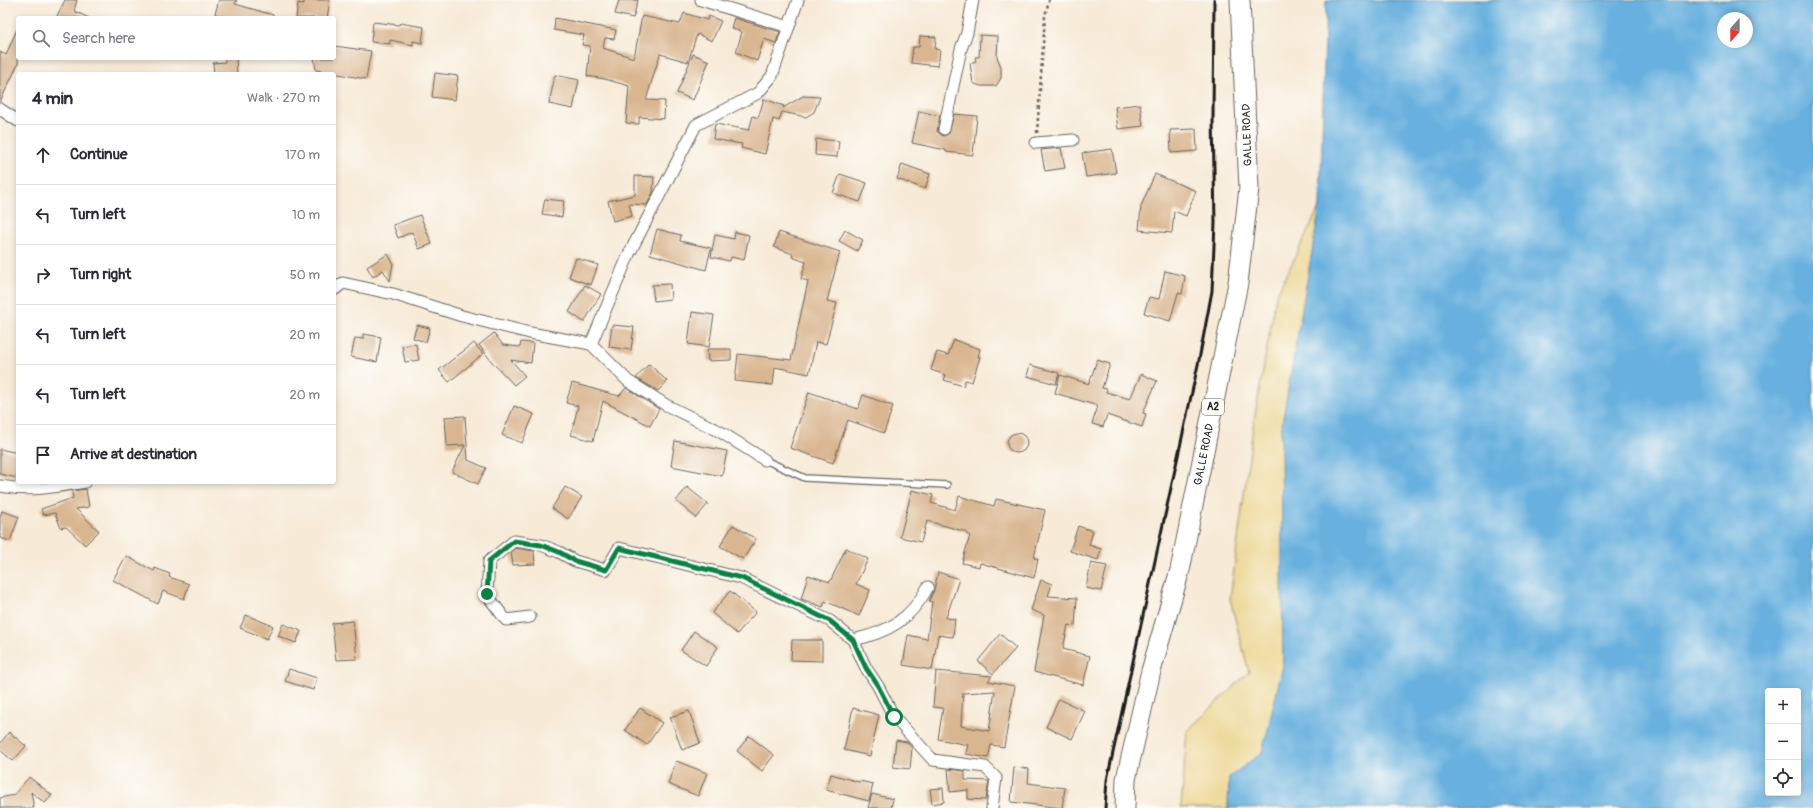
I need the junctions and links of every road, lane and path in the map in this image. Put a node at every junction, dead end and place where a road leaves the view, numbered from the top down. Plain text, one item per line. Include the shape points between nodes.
1 (701, 0) edge
2 (798, 0) edge
3 (973, 0) edge
4 (1048, 0) edge
5 (1240, 0) edge
6 (789, 27) junction
7 (0, 109) edge
8 (16, 120) edge
9 (944, 129) dead end
10 (1073, 140) dead end
11 (1036, 143) joint
12 (336, 288) edge
13 (591, 344) junction
14 (765, 460) joint
15 (73, 484) edge
16 (947, 485) dead end
17 (0, 486) edge
18 (928, 587) dead end
19 (530, 617) dead end
20 (853, 640) junction
21 (992, 808) edge
22 (1125, 808) edge

1 - 6 street
2 - 6 street
3 - 9 street
4 - 11 path via 1044,16
5 - 22 highway, GALLE ROAD / A2 via 1249,188 1238,283 1180,570 1151,671 1126,779
6 - 13 street via 772,76 758,93 696,125 629,254
7 - 8 street
10 - 11 street
12 - 13 street via 343,283 393,294 530,333
13 - 14 street via 628,381 666,405 719,431
14 - 16 lane via 805,478
15 - 17 street via 22,490
18 - 20 street via 918,606 903,620 875,635
19 - 20 street via 506,620 487,594 489,561 514,541 541,545 575,561 606,570 619,548 742,578 830,621
20 - 21 street via 894,717 933,760 984,767 996,778

